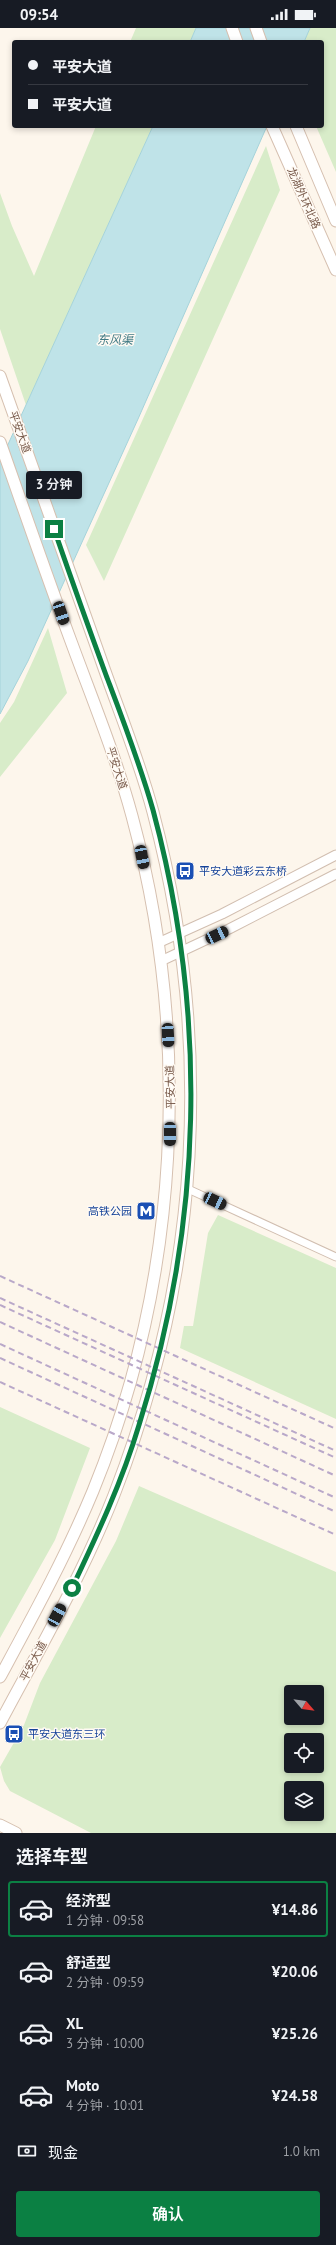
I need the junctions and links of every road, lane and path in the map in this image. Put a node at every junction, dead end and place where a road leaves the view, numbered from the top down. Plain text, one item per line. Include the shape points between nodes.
1 (232, 28) edge
2 (256, 28) edge
3 (236, 40) edge
4 (260, 40) edge
5 (273, 128) edge
6 (297, 128) edge
7 (336, 221) edge
8 (336, 270) edge
9 (0, 376) edge
10 (0, 442) edge
11 (336, 854) edge
12 (336, 874) edge
13 (179, 934) junction
14 (158, 943) junction
15 (181, 951) junction
16 (161, 961) junction
17 (188, 1189) junction
18 (336, 1257) edge
19 (0, 1677) edge
20 (0, 1723) edge
21 (0, 1824) edge
22 (16, 1833) edge

1 - 3 main road
2 - 4 main road
5 - 8 main road, 龙湖外环北路
6 - 7 main road, 龙湖外环北路
9 - 13 main road, 平安大道 via 152,808
10 - 14 main road, 平安大道 via 107,739 131,814
11 - 13 street
12 - 15 street
13 - 14 street
13 - 15 main road, 平安大道
14 - 16 main road, 平安大道
15 - 16 street
15 - 17 main road, 平安大道 via 189,1022 192,1088
16 - 19 main road, 平安大道 via 169,1047 170,1147 164,1209 141,1341 119,1419 93,1490 52,1579
17 - 18 street
17 - 20 main road, 平安大道 via 164,1338 129,1455 75,1582
21 - 22 main road

